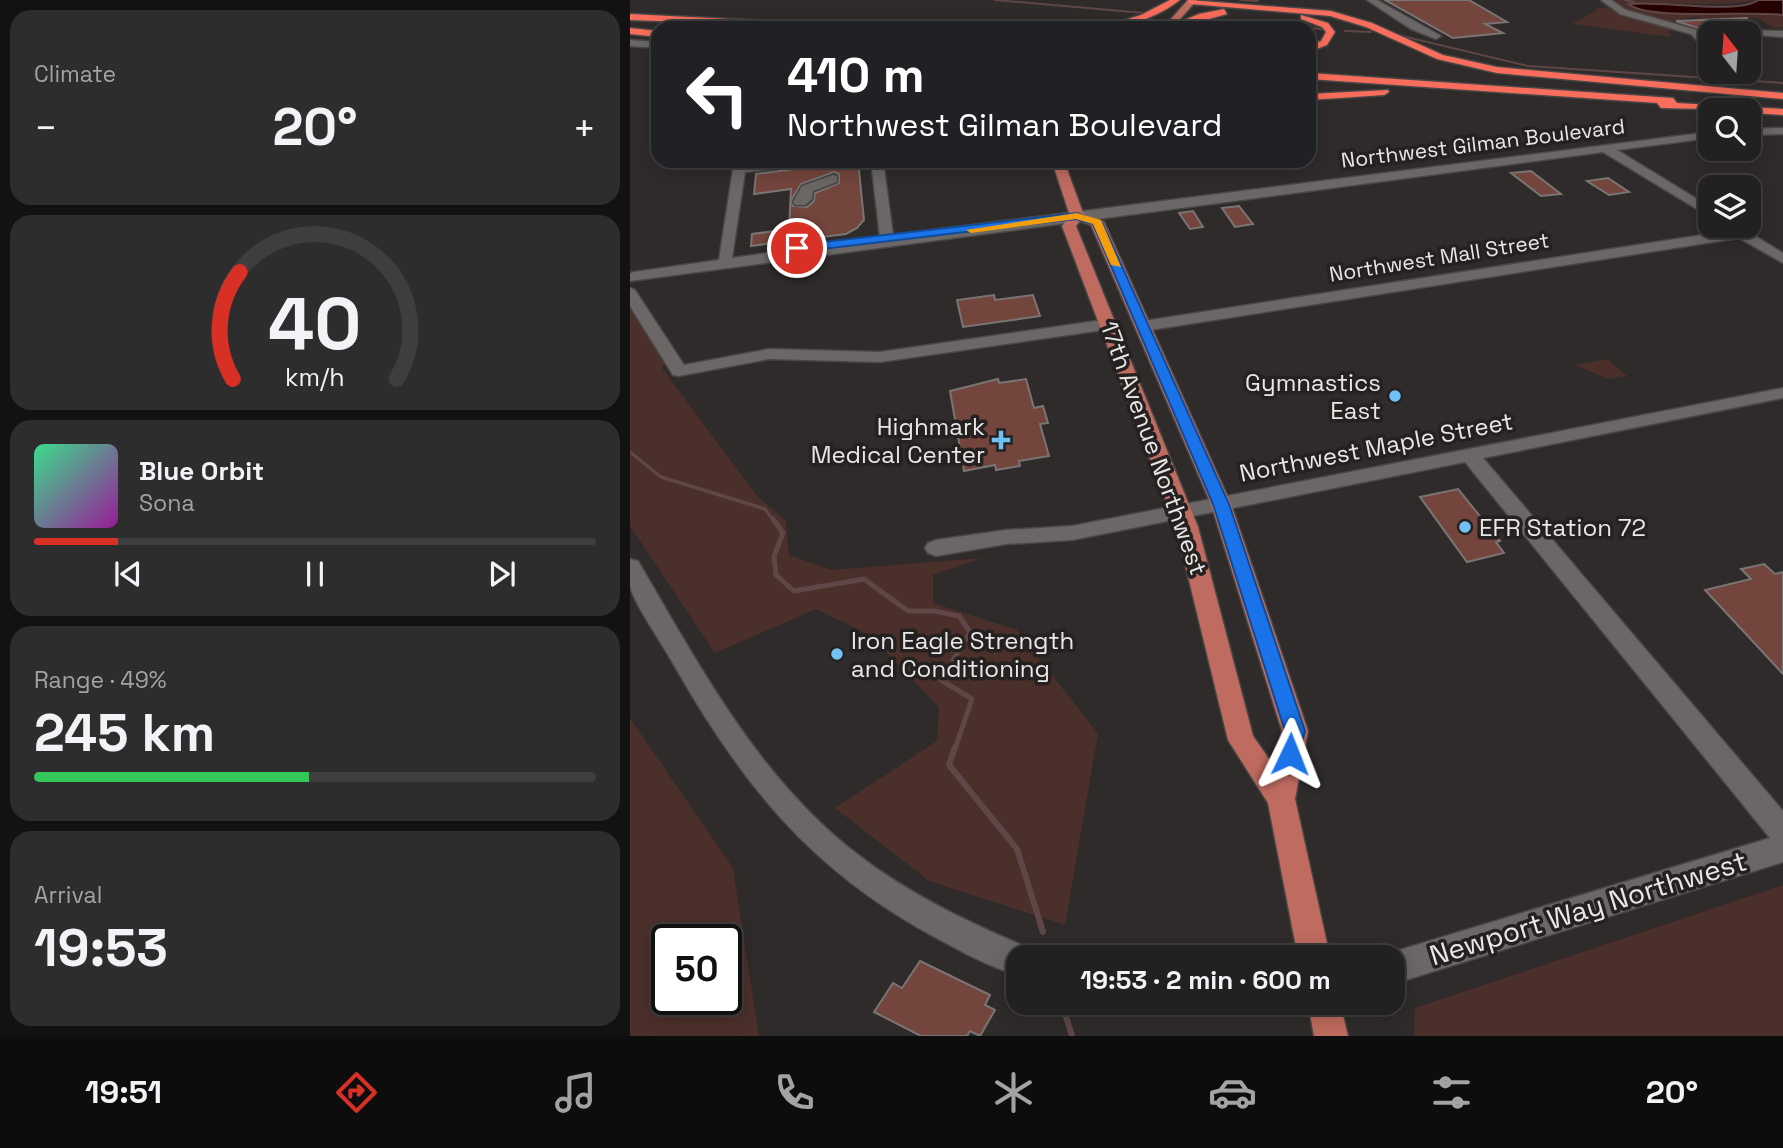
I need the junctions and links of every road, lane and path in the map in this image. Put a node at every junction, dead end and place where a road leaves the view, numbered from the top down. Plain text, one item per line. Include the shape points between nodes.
1 (1176, 0) edge
2 (1371, 0) edge
3 (1605, 0) edge
4 (1192, 1) edge
5 (630, 17) edge
6 (695, 21) edge
7 (1132, 21) edge
8 (1174, 21) edge
9 (1192, 21) edge
10 (1316, 21) edge
11 (1316, 21) edge
12 (630, 29) edge
13 (651, 31) edge
14 (1698, 34) edge
15 (1761, 34) edge
16 (1783, 34) edge
17 (1436, 36) dead end
18 (630, 43) edge
19 (651, 44) edge
20 (1316, 46) edge
21 (1316, 65) edge
22 (1316, 77) edge
23 (1783, 96) edge
24 (1316, 97) edge
25 (1783, 110) edge
26 (1783, 131) edge
27 (1761, 132) edge
28 (1698, 136) edge
29 (1605, 148) junction
30 (748, 168) edge
31 (878, 168) edge
32 (1060, 168) edge
33 (833, 179) dead end
34 (800, 202) dead end
35 (1698, 206) edge
36 (1077, 216) junction
37 (1698, 235) edge
38 (1750, 238) edge
39 (887, 240) junction
40 (726, 258) junction
41 (1783, 259) edge
42 (632, 277) edge
43 (1110, 324) junction
44 (1144, 326) junction
45 (1783, 393) edge
46 (1470, 455) junction
47 (1221, 504) junction
48 (1181, 512) junction
49 (936, 548) dead end
50 (630, 567) edge
51 (1281, 799) junction
52 (1783, 832) edge
53 (1783, 848) edge
54 (1311, 945) edge
55 (1006, 954) edge
56 (1405, 964) edge
57 (1327, 1015) edge
58 (1331, 1036) edge

1 - 7 highway
2 - 17 street
3 - 14 street via 1623,12
4 - 8 main road
4 - 23 highway via 1331,14 1369,25 1440,57 1497,70
5 - 6 highway
9 - 10 highway via 1224,12 1284,13
11 - 20 highway via 1329,28 1329,40
12 - 13 highway
15 - 16 street
18 - 19 street
21 - 23 highway
22 - 25 highway
24 - 25 highway via 1447,92
26 - 27 street
28 - 29 street, Northwest Gilman Boulevard
29 - 35 street
29 - 36 street, Northwest Gilman Boulevard
30 - 40 street via 739,169
31 - 39 street
32 - 36 main road, 17th Avenue Northwest
33 - 34 street via 807,189 806,199
36 - 39 street, Northwest Gilman Boulevard
36 - 43 main road, 17th Avenue Northwest via 1069,226
36 - 44 main road, 17th Avenue Northwest via 1097,222
37 - 44 street, Northwest Mall Street
38 - 41 street
39 - 40 street, Northwest Gilman Boulevard
39 - 42 street, Northwest Gilman Boulevard
40 - 42 street, Northwest Gilman Boulevard
42 - 43 street via 679,371 769,354 880,357
43 - 48 main road, 17th Avenue Northwest
44 - 47 main road, 17th Avenue Northwest
45 - 46 street, Northwest Maple Street
46 - 47 street, Northwest Maple Street
46 - 52 street
47 - 48 street, Northwest Maple Street
47 - 51 main road, 17th Avenue Northwest via 1295,731
48 - 49 street, Northwest Maple Street via 1072,533
48 - 51 main road, 17th Avenue Northwest via 1241,740
50 - 55 street via 759,778 811,835 857,874 916,913
51 - 54 main road, 17th Avenue Northwest
53 - 56 street, Newport Way Northwest
57 - 58 main road

